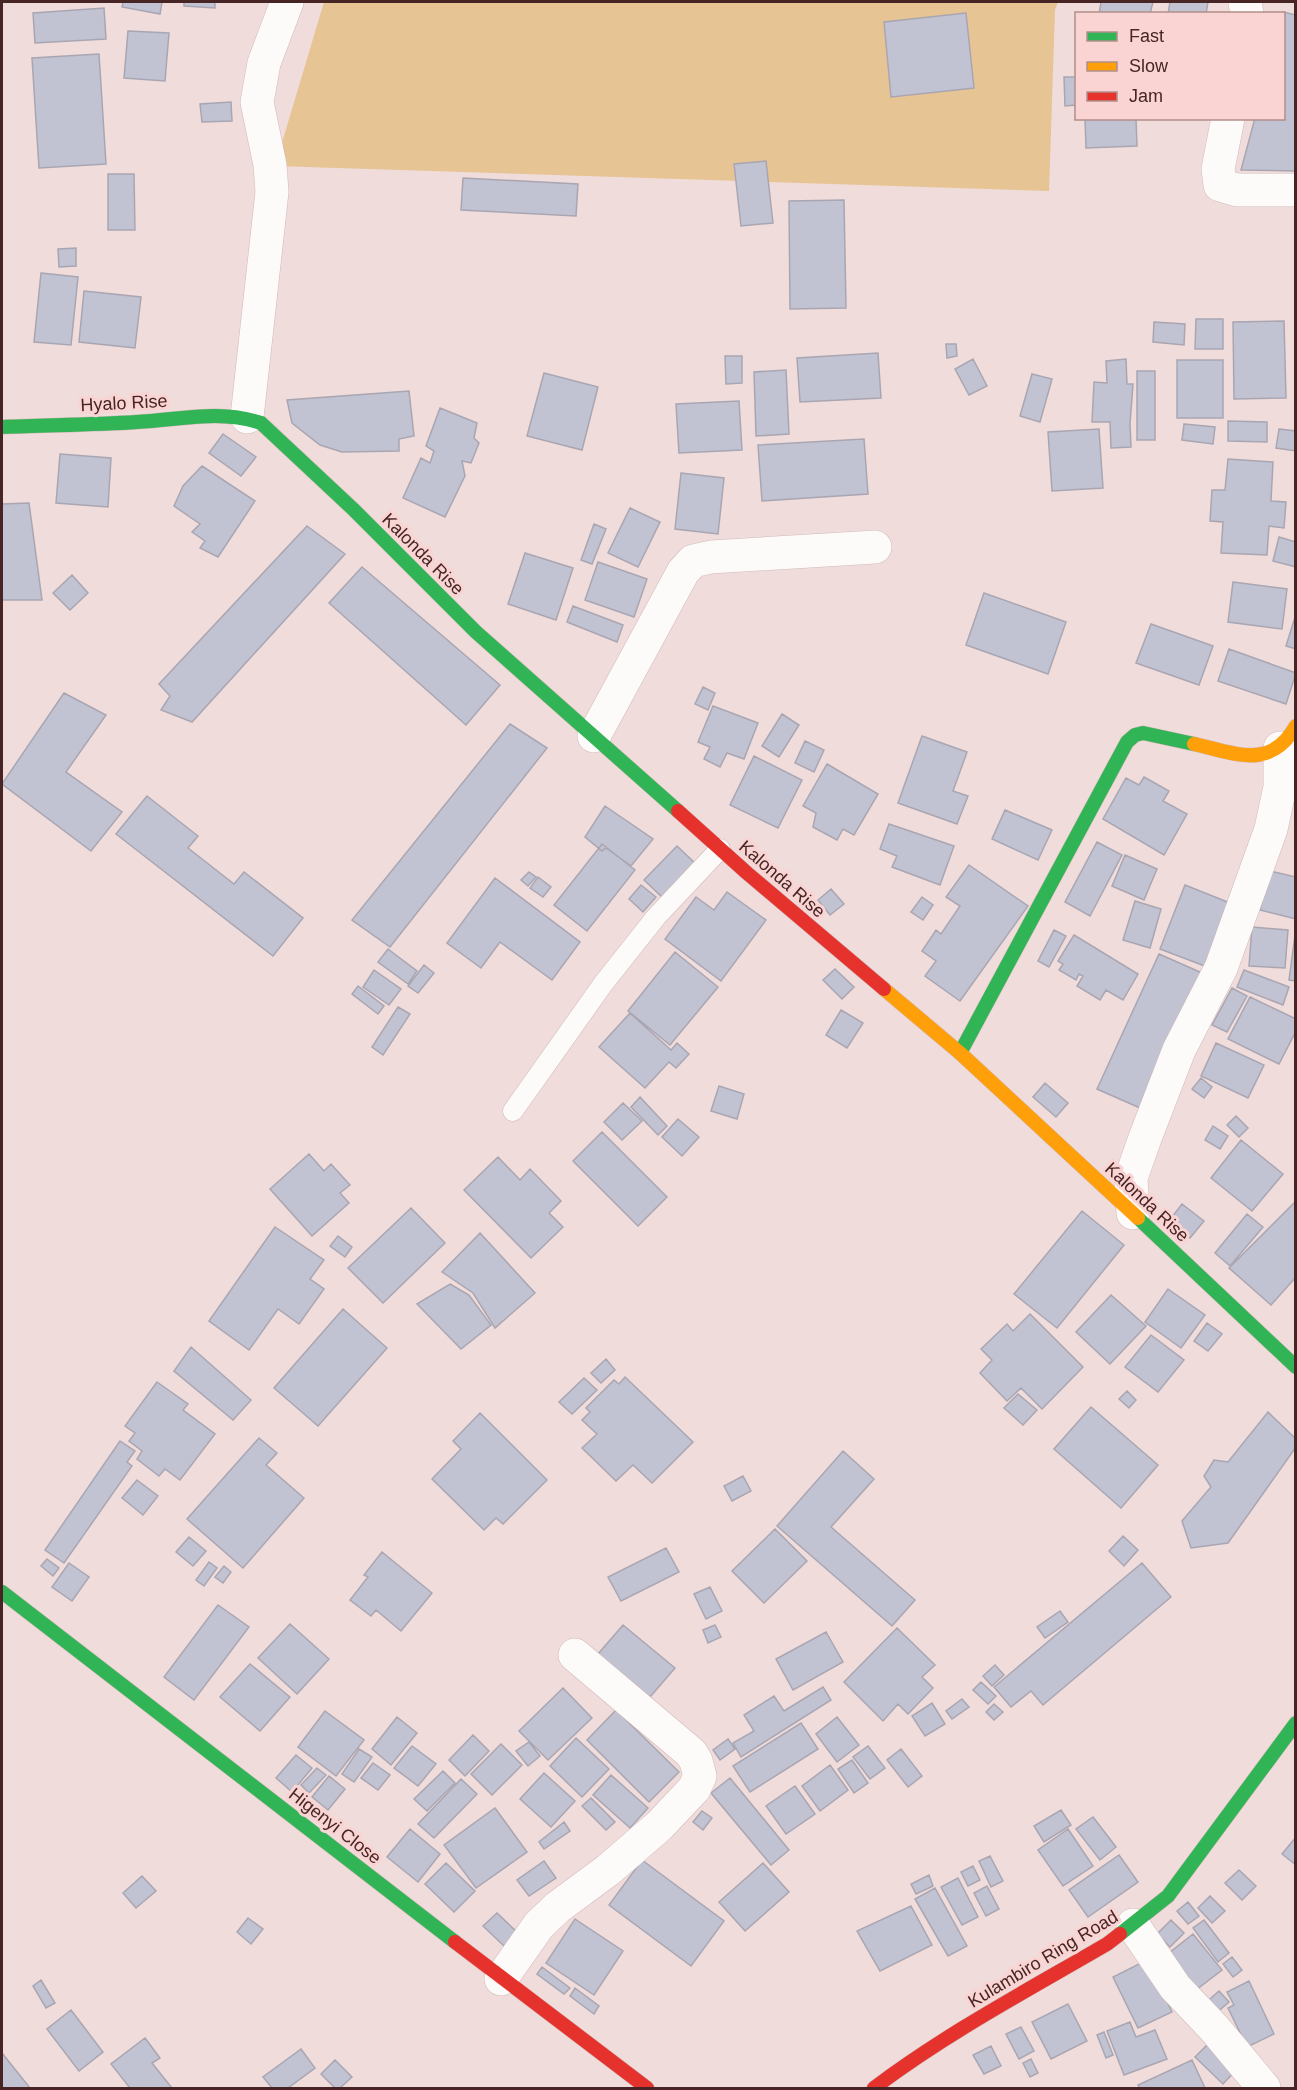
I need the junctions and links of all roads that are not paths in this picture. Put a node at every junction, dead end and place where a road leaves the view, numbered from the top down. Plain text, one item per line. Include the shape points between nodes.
1 (287, 2) edge
2 (1228, 120) edge
3 (1296, 190) edge
4 (247, 417) junction
5 (2, 427) edge
6 (875, 547) dead end
7 (594, 736) junction
8 (1288, 737) edge
9 (720, 849) junction
10 (960, 1053) junction
11 (513, 1111) dead end
12 (1133, 1213) junction
13 (1296, 1367) edge
14 (2, 1592) edge
15 (575, 1655) dead end
16 (1296, 1723) edge
17 (1133, 1925) junction
18 (501, 1979) junction
19 (647, 2088) edge
20 (874, 2088) edge
21 (1264, 2088) edge

1 - 4 street via 264,63 257,102 272,192
2 - 3 street via 1218,169 1221,185 1238,190
4 - 5 street, Hyalo Rise via 231,414
4 - 7 street, Kalonda Rise via 261,423 476,632
6 - 7 street via 693,561 683,572
7 - 9 street, Kalonda Rise
8 - 10 street via 1269,754 1253,758 1143,733 1127,742
8 - 12 street via 1271,829 1221,968 1179,1050 1131,1178
9 - 10 street, Kalonda Rise
9 - 11 lane via 656,918 603,984
10 - 12 street, Kalonda Rise
12 - 13 street, Kalonda Rise
14 - 18 street, Higenyi Close
15 - 18 street via 692,1753 700,1776 694,1789 659,1826 539,1925
16 - 17 street, Kulambiro Ring Road via 1168,1896
17 - 20 street, Kulambiro Ring Road via 957,2031
17 - 21 street via 1175,1987
18 - 19 street, Higenyi Close

